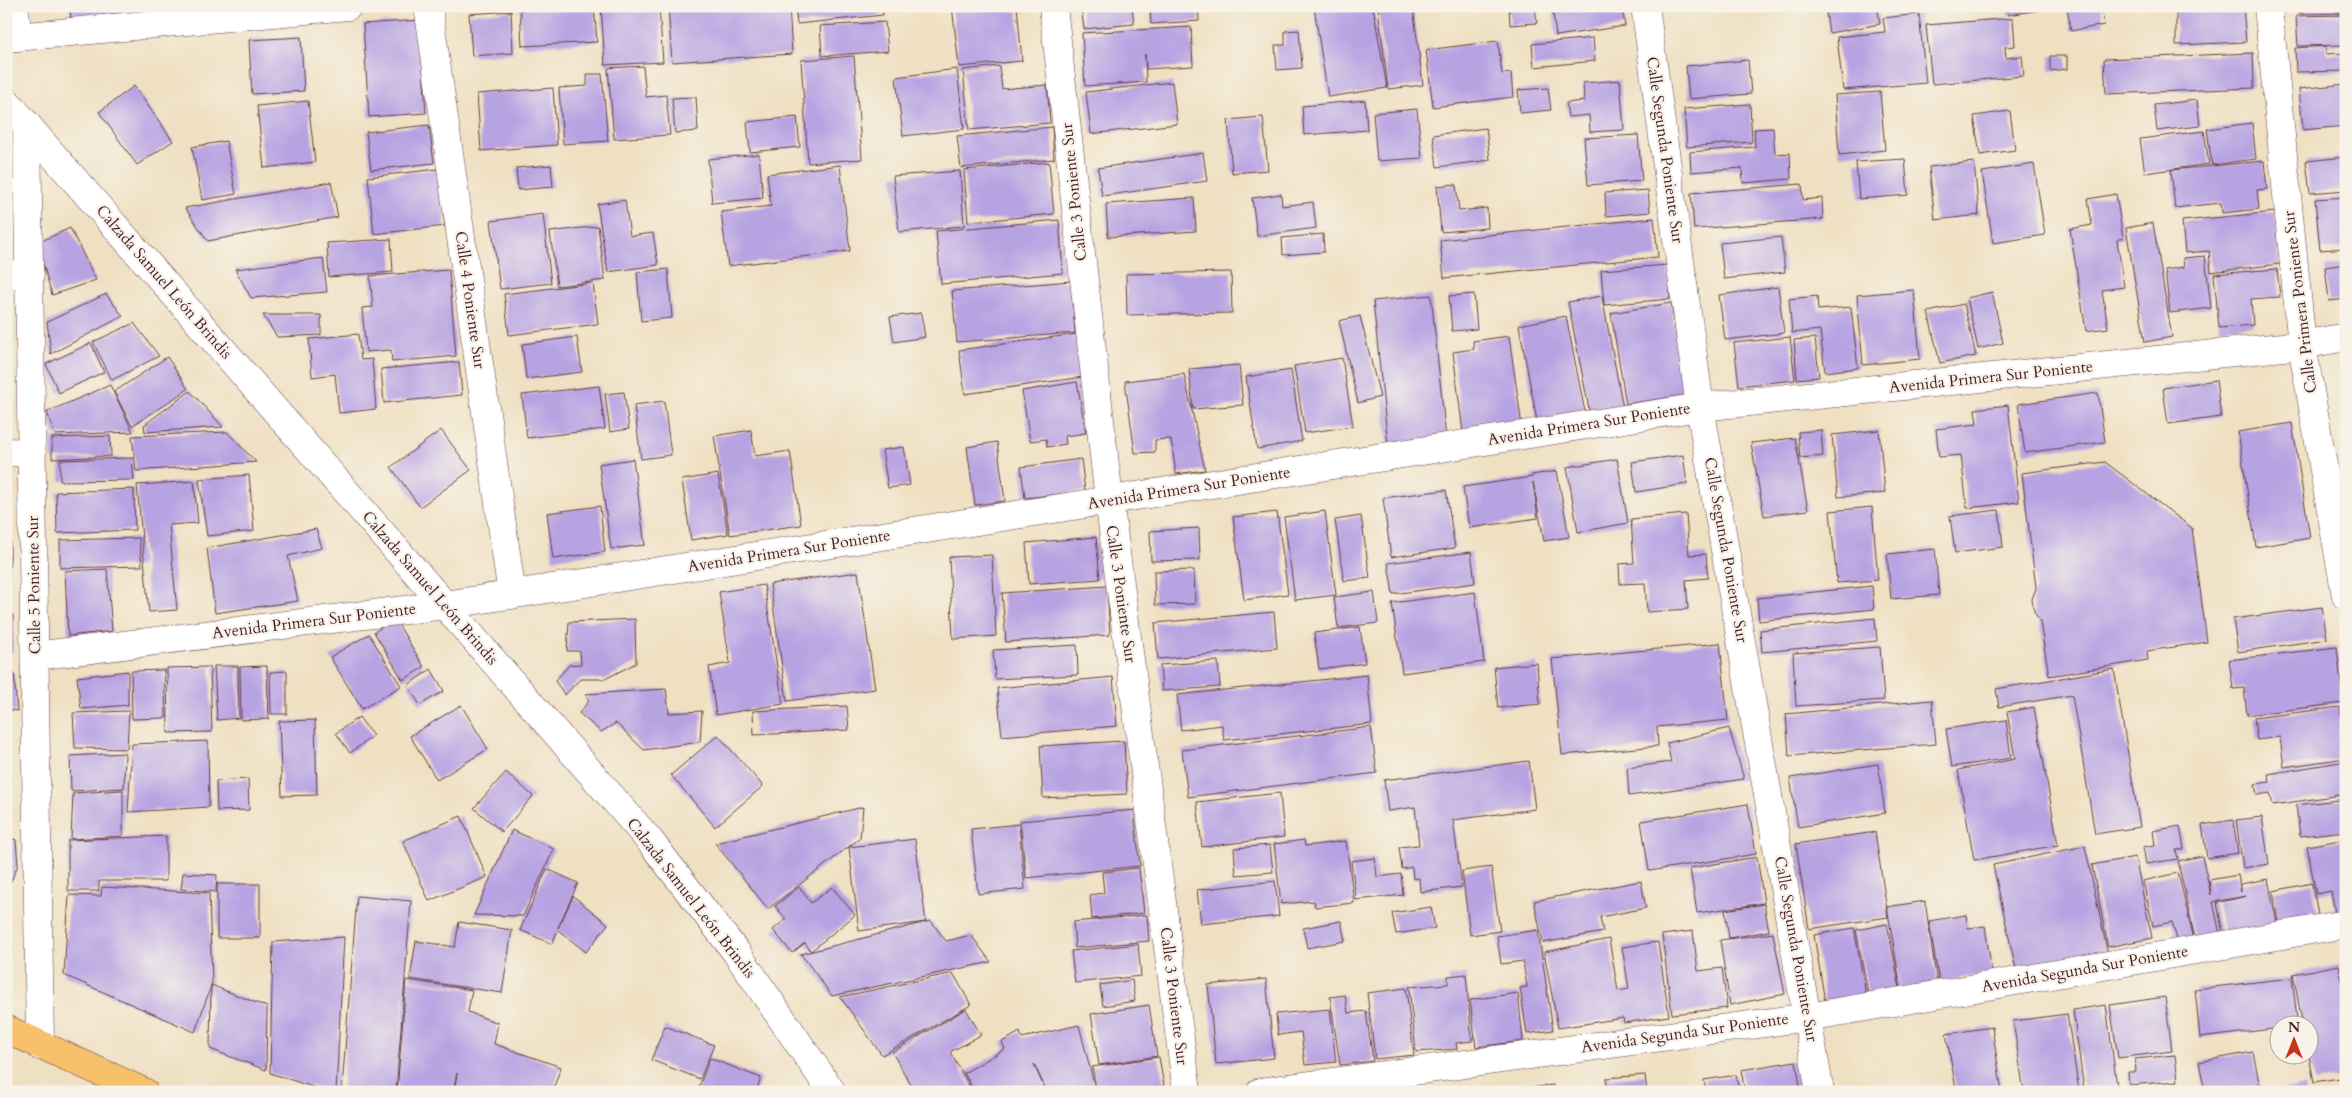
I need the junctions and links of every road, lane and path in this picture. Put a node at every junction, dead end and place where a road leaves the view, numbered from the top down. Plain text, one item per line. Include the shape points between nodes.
1 (14, 6) edge
2 (348, 6) edge
3 (428, 6) edge
4 (1052, 6) edge
5 (1645, 6) edge
6 (2268, 6) edge
7 (12, 38) edge
8 (6, 101) edge
9 (27, 124) junction
10 (18, 274) edge
11 (2346, 337) edge
12 (2302, 345) junction
13 (1700, 407) junction
14 (19, 452) edge
15 (1108, 500) junction
16 (512, 595) junction
17 (2346, 596) edge
18 (445, 606) junction
19 (35, 656) junction
20 (2346, 924) edge
21 (1808, 1017) junction
22 (6, 1029) edge
23 (40, 1046) junction
24 (144, 1092) edge
25 (832, 1092) edge
26 (1187, 1092) edge
27 (1260, 1092) edge
28 (1820, 1092) edge

1 - 7 street
2 - 7 street
3 - 16 street, Calle 4 Poniente Sur
4 - 15 street, Calle 3 Poniente Sur
5 - 13 street, Calle Segunda Poniente Sur
6 - 12 street, Calle Primera Poniente Sur
8 - 9 street, Calzada Samuel León Brindis
9 - 10 street, Calle 5 Poniente Sur
9 - 18 street, Calzada Samuel León Brindis
10 - 14 street, Calle 5 Poniente Sur
11 - 12 street, Avenida Primera Sur Poniente
12 - 13 street, Avenida Primera Sur Poniente
12 - 17 street, Calle Primera Poniente Sur
13 - 15 street, Avenida Primera Sur Poniente
13 - 21 street, Calle Segunda Poniente Sur
14 - 19 street, Calle 5 Poniente Sur
15 - 16 street, Avenida Primera Sur Poniente
15 - 26 street, Calle 3 Poniente Sur
16 - 18 street, Avenida Primera Sur Poniente
18 - 19 street, Avenida Primera Sur Poniente
18 - 25 street, Calzada Samuel León Brindis via 650,841 736,952
19 - 23 street, Calle 5 Poniente Sur
20 - 21 street, Avenida Segunda Sur Poniente
21 - 27 street, Avenida Segunda Sur Poniente
21 - 28 street, Calle Segunda Poniente Sur
22 - 23 main road
23 - 24 main road

